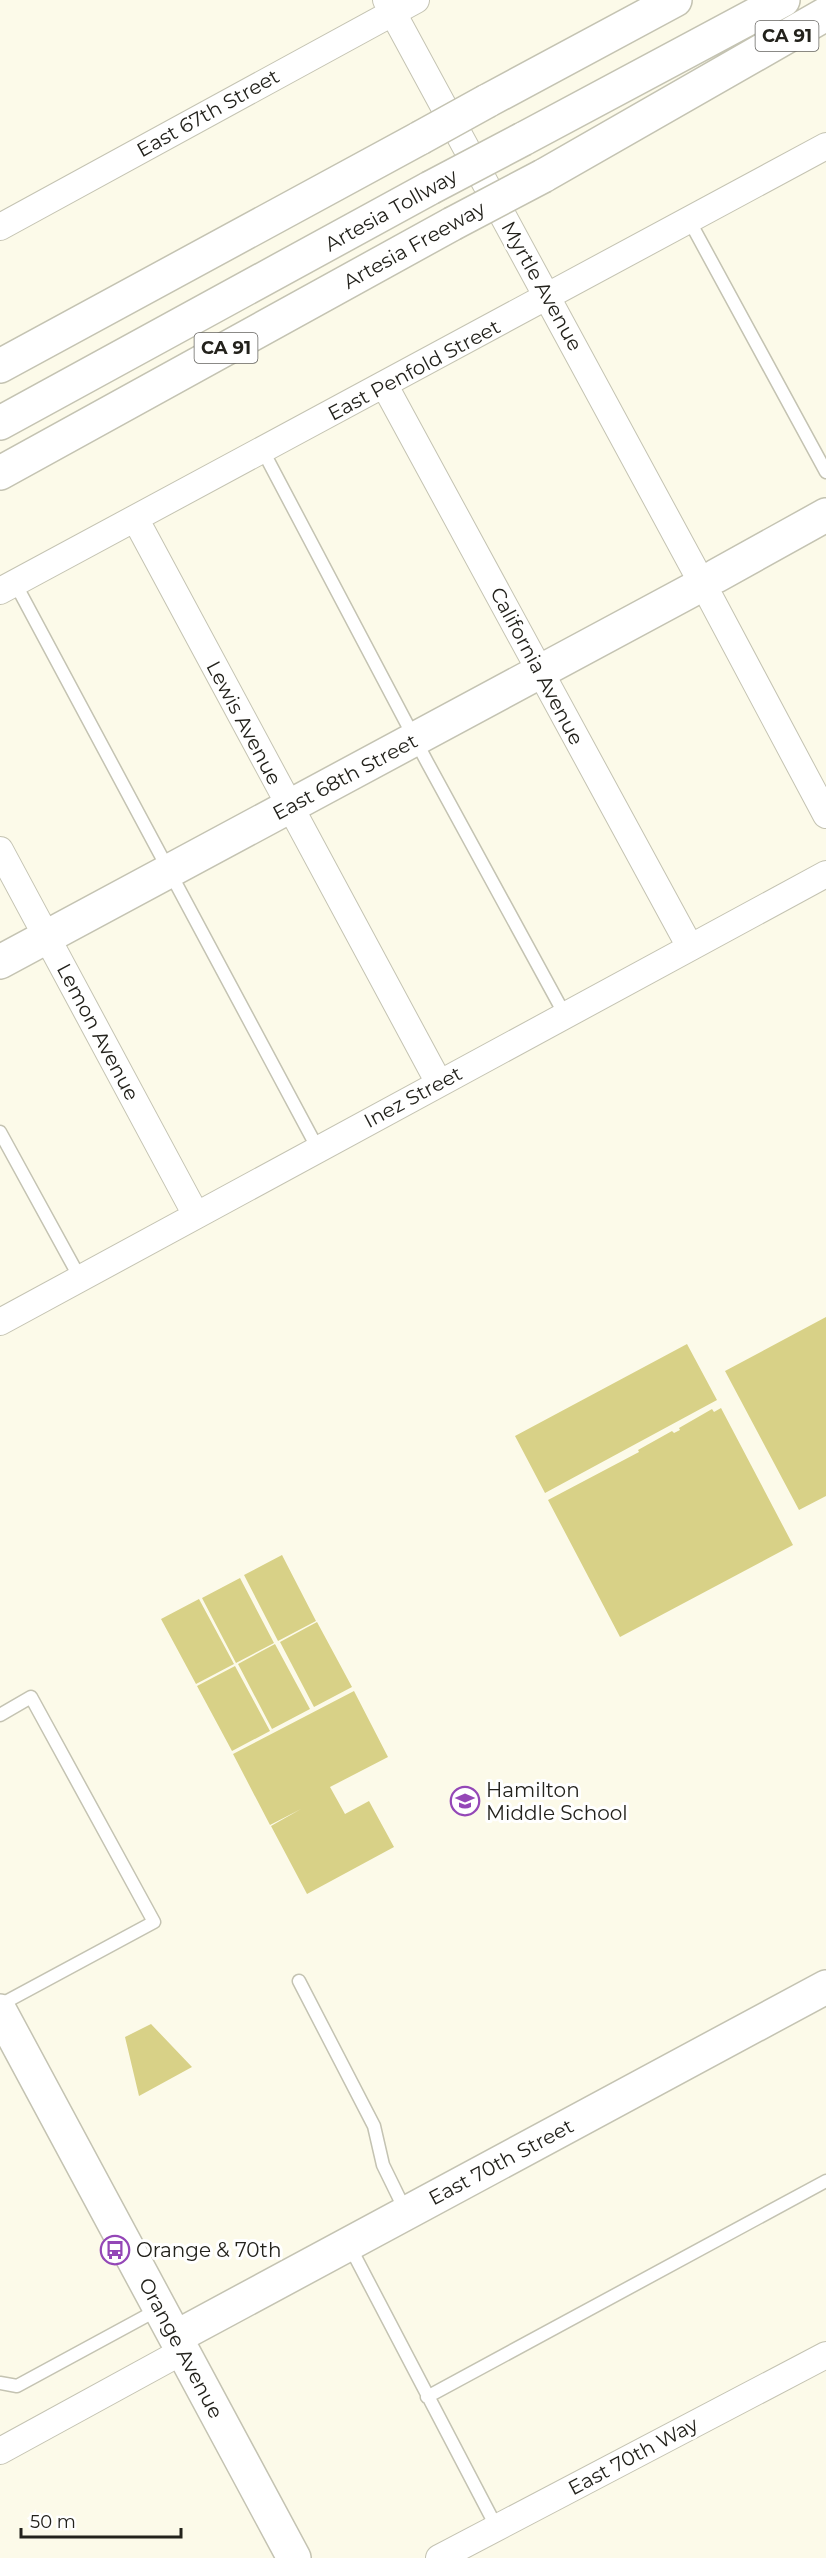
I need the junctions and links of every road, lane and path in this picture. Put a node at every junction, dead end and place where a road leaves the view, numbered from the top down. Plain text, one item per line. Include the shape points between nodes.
1 (416, 0) edge
2 (641, 0) edge
3 (675, 0) edge
4 (783, 0) edge
5 (389, 6) edge
6 (826, 14) edge
7 (826, 38) edge
8 (747, 58) junction
9 (524, 82) junction
10 (826, 146) edge
11 (689, 220) junction
12 (0, 227) edge
13 (548, 297) junction
14 (0, 366) edge
15 (385, 386) junction
16 (0, 423) edge
17 (263, 451) junction
18 (826, 472) edge
19 (0, 473) edge
20 (826, 515) edge
21 (136, 520) junction
22 (703, 585) junction
23 (8, 587) edge
24 (540, 671) junction
25 (415, 739) junction
26 (289, 807) junction
27 (826, 815) edge
28 (0, 850) edge
29 (170, 871) junction
30 (826, 874) edge
31 (47, 937) junction
32 (690, 947) junction
33 (0, 962) edge
34 (565, 1015) junction
35 (439, 1083) junction
36 (0, 1132) edge
37 (318, 1149) junction
38 (196, 1215) junction
39 (80, 1278) junction
40 (0, 1322) edge
41 (0, 1715) edge
42 (299, 1981) dead end
43 (826, 1988) edge
44 (0, 2005) edge
45 (0, 2011) edge
46 (826, 2181) edge
47 (407, 2213) junction
48 (348, 2244) junction
49 (160, 2308) junction
50 (179, 2344) junction
51 (826, 2355) edge
52 (0, 2383) edge
53 (428, 2397) junction
54 (0, 2451) edge
55 (497, 2528) junction
56 (294, 2558) edge
57 (439, 2558) edge

1 - 5 street, East 67th Street
2 - 9 main road
3 - 9 main road
4 - 16 main road, Artesia Tollway, bridge
5 - 12 street, East 67th Street
5 - 13 street, Myrtle Avenue
6 - 8 main road, Artesia Freeway / CA 91
7 - 8 main road
8 - 19 main road, Artesia Freeway / CA 91, bridge via 543,176
9 - 14 main road, bridge
10 - 11 street, East Penfold Street
11 - 13 street, East Penfold Street
11 - 18 lane
13 - 15 street, East Penfold Street
13 - 22 street, Myrtle Avenue
15 - 17 street, East Penfold Street
15 - 24 street, California Avenue
17 - 21 street, East Penfold Street
17 - 25 lane
20 - 22 main road, East 68th Street
21 - 23 street, East Penfold Street
21 - 26 street, Lewis Avenue
22 - 24 main road, East 68th Street
22 - 27 street, Myrtle Avenue
23 - 29 lane
24 - 25 main road, East 68th Street
24 - 32 street, California Avenue
25 - 26 main road, East 68th Street
25 - 34 lane
26 - 29 main road, East 68th Street
26 - 35 street, Lewis Avenue
28 - 31 street, Lemon Avenue
29 - 31 main road, East 68th Street
29 - 37 lane
30 - 32 street, Inez Street
31 - 33 main road, East 68th Street
31 - 38 street, Lemon Avenue
32 - 34 street, Inez Street
34 - 35 street, Inez Street
35 - 37 street, Inez Street
36 - 39 lane
37 - 38 street, Inez Street
38 - 39 street, Inez Street
39 - 40 street, Inez Street
41 - 44 lane via 32,1697 154,1922
42 - 47 lane via 374,2126 383,2165
43 - 47 main road, East 70th Street
45 - 49 main road, Orange Avenue
46 - 53 lane
47 - 48 main road, East 70th Street
48 - 50 main road, East 70th Street
48 - 53 lane
49 - 50 main road, Orange Avenue
49 - 52 lane via 17,2386
50 - 54 street, East 70th Street
50 - 56 main road, Orange Avenue
51 - 55 street, East 70th Way
53 - 55 lane
55 - 57 street, East 70th Way

